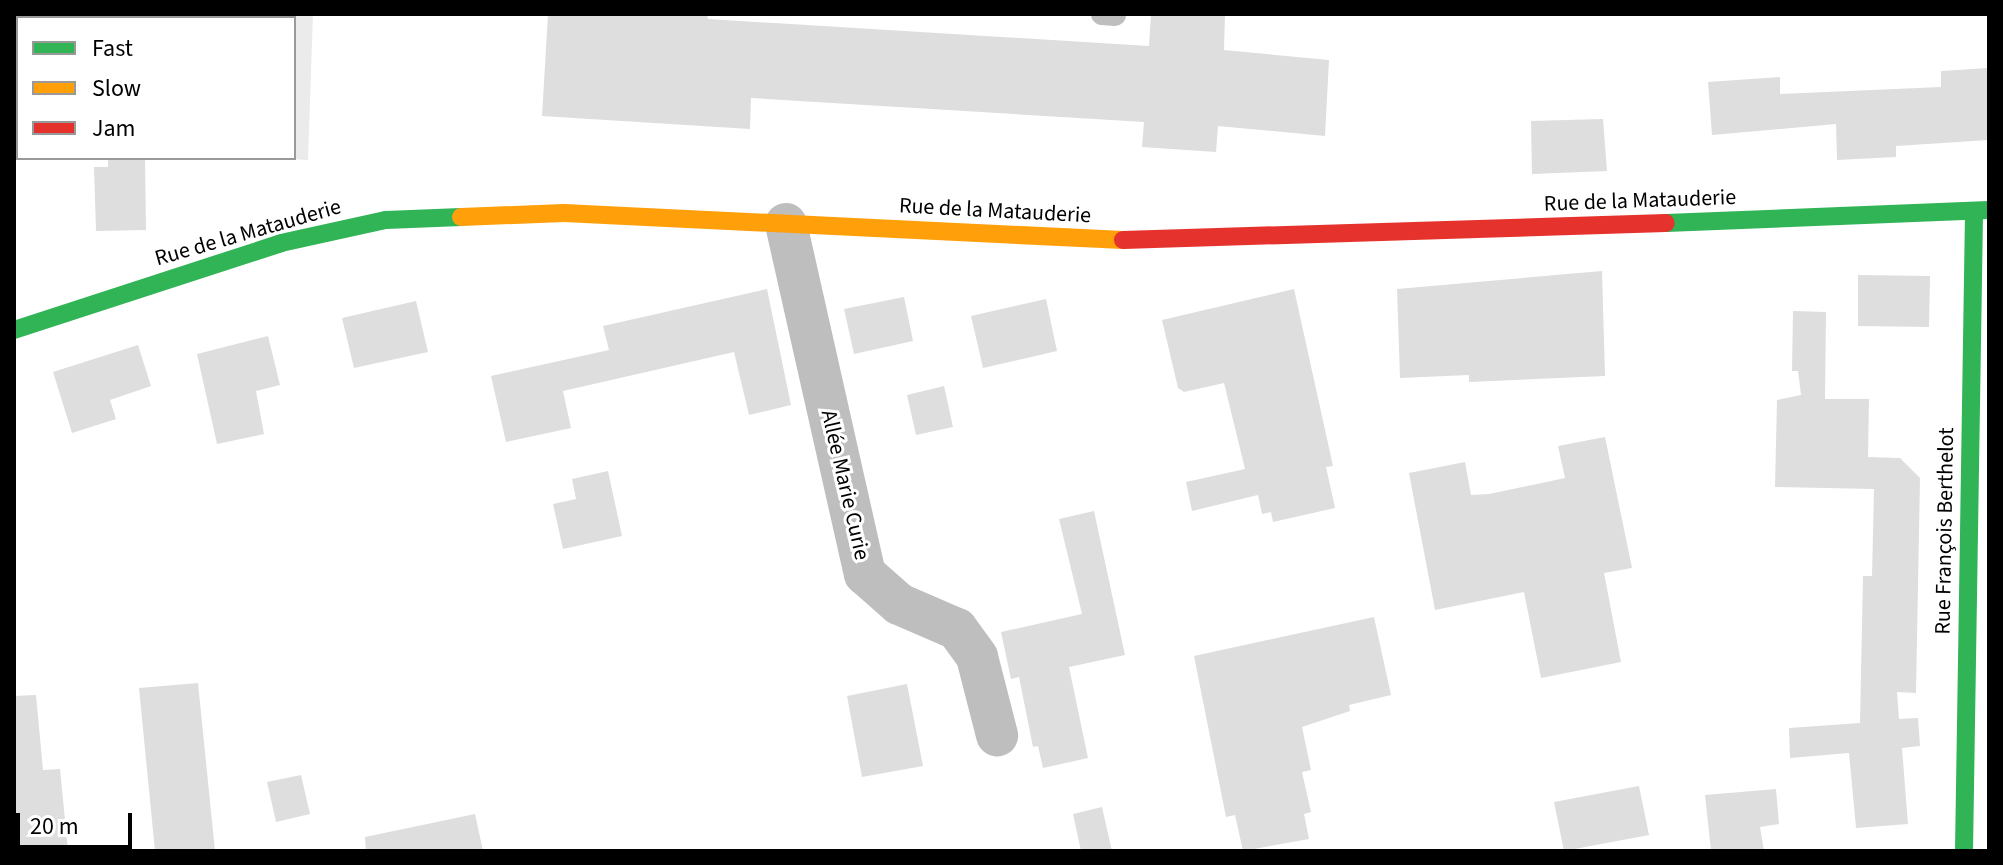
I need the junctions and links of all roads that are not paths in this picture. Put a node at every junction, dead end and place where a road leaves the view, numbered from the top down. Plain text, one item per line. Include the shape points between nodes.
1 (1982, 211) edge
2 (786, 224) junction
3 (14, 330) edge
4 (997, 735) dead end
5 (1964, 851) edge

1 - 2 street, Rue de la Matauderie via 1338,237 1089,240
1 - 5 street, Rue François Berthelot
2 - 3 street, Rue de la Matauderie via 564,213 386,220 281,243
2 - 4 street, Allée Marie Curie via 865,574 899,604 957,629 977,657

